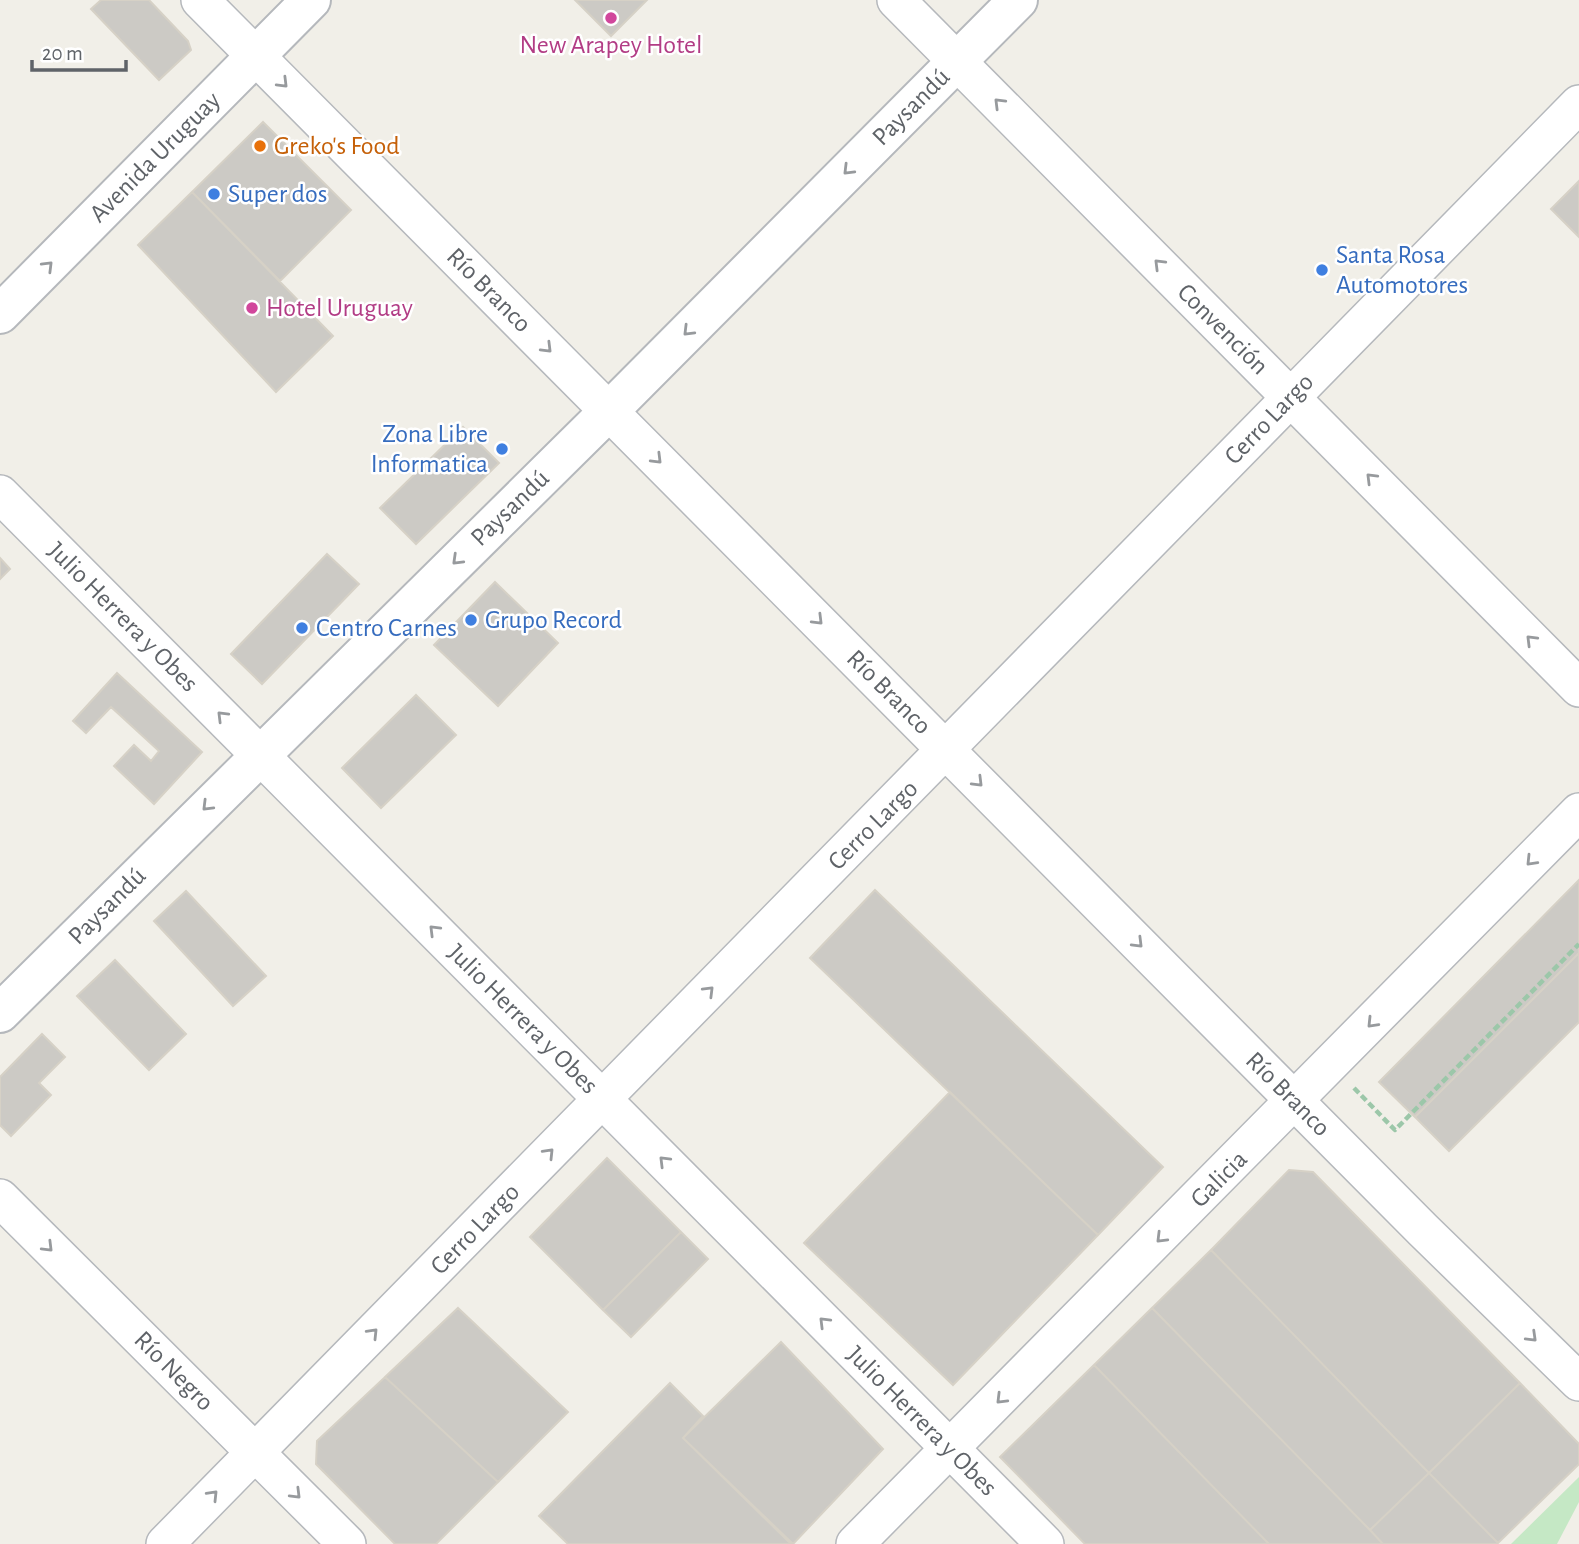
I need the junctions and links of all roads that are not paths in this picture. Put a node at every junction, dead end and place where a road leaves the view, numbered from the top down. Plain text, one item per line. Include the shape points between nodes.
1 (200, 0) edge
2 (311, 0) edge
3 (896, 0) edge
4 (1018, 0) edge
5 (256, 55) junction
6 (957, 60) junction
7 (1579, 104) edge
8 (0, 314) edge
9 (1290, 397) junction
10 (609, 411) junction
11 (0, 494) edge
12 (1579, 688) edge
13 (947, 751) junction
14 (259, 754) junction
15 (1579, 812) edge
16 (0, 1013) edge
17 (603, 1099) junction
18 (1296, 1102) junction
19 (0, 1198) edge
20 (1579, 1382) edge
21 (951, 1450) junction
22 (255, 1452) junction
23 (165, 1544) edge
24 (347, 1544) edge
25 (855, 1544) edge
26 (1045, 1544) edge

1 - 5 street, Río Branco
2 - 5 street, Avenida Uruguay
3 - 6 street, Convención
4 - 6 street, Paysandú
8 -> 5 street, Avenida Uruguay
5 -> 10 street, Río Branco
9 -> 6 street, Convención
6 -> 10 street, Paysandú
7 - 9 street, Cerro Largo
12 -> 9 street, Convención
9 - 13 street, Cerro Largo
10 -> 13 street, Río Branco
10 -> 14 street, Paysandú
14 -> 11 street, Julio Herrera y Obes
17 -> 13 street, Cerro Largo
13 -> 18 street, Río Branco
14 -> 16 street, Paysandú
17 -> 14 street, Julio Herrera y Obes
15 -> 18 street, Galicia
21 -> 17 street, Julio Herrera y Obes
22 -> 17 street, Cerro Largo
18 -> 20 street, Río Branco
18 -> 21 street, Galicia
19 -> 22 street, Río Negro
21 - 25 street, Galicia
21 - 26 street, Julio Herrera y Obes
23 -> 22 street, Cerro Largo
22 -> 24 street, Río Negro

